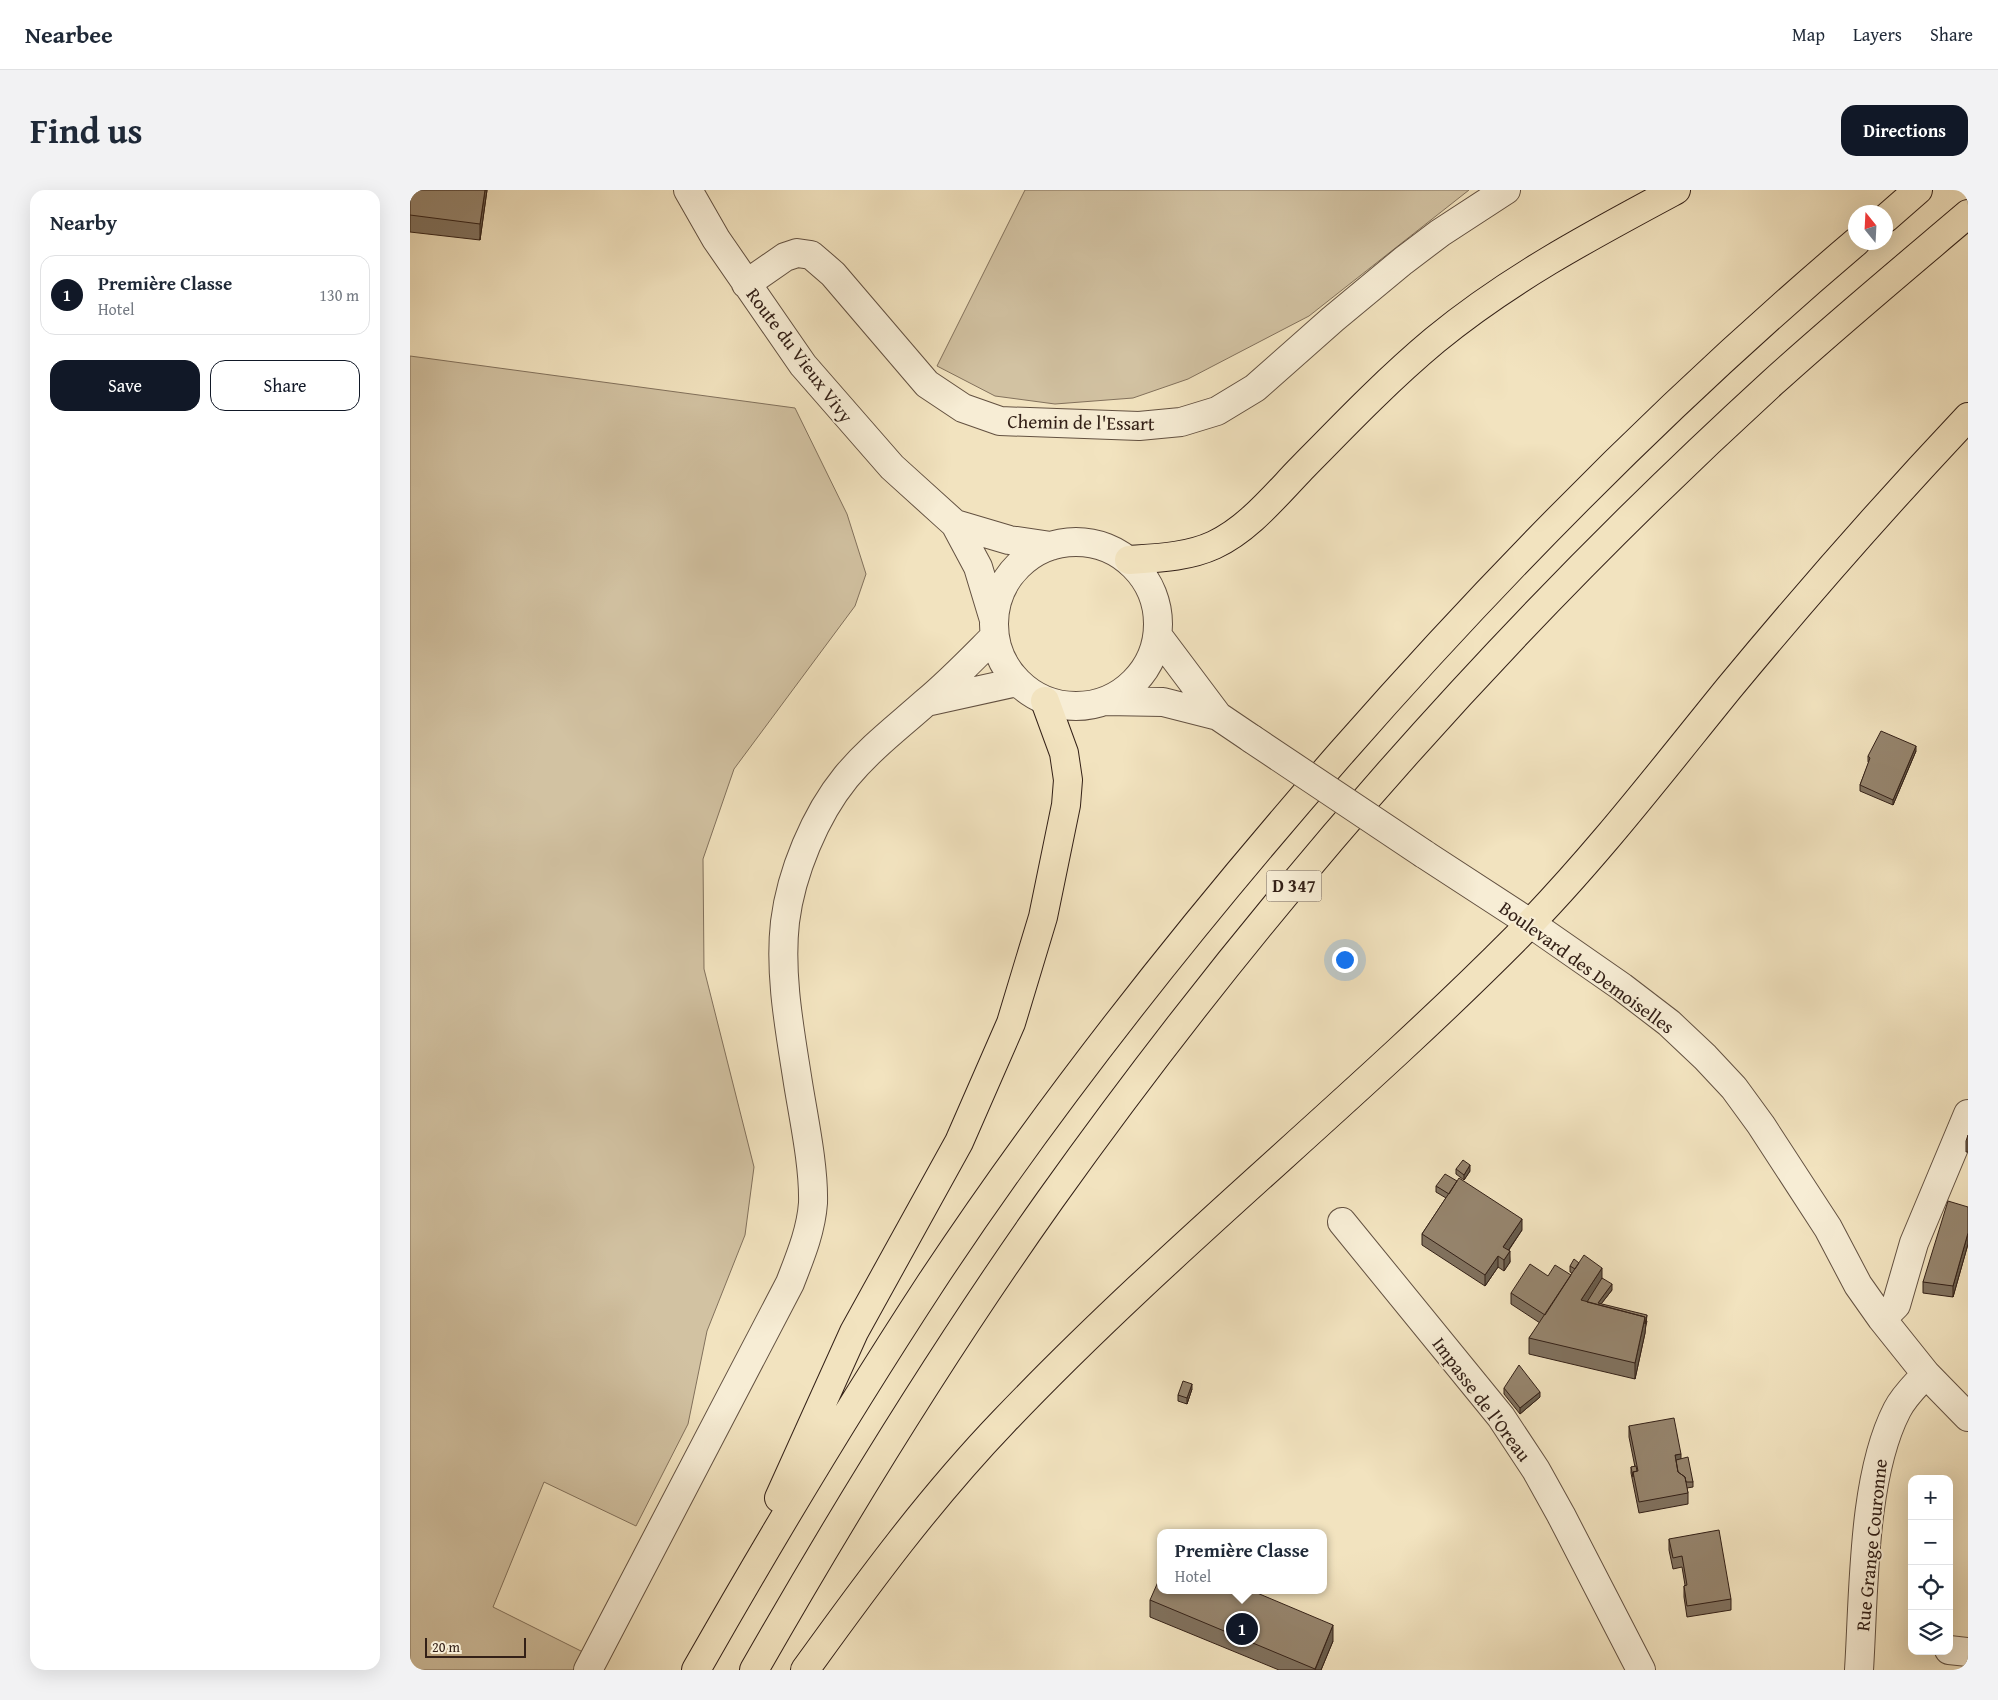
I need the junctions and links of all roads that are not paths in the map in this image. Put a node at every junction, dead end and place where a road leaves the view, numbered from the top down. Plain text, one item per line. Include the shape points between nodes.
1 (688, 190) edge
2 (1506, 190) edge
3 (1676, 190) edge
4 (1918, 190) edge
5 (1893, 212) edge
6 (1968, 214) edge
7 (1848, 249) edge
8 (746, 284) junction
9 (1968, 417) edge
10 (955, 524) junction
11 (1052, 546) junction
12 (1129, 560) junction
13 (994, 629) junction
14 (1158, 636) junction
15 (1017, 682) junction
16 (1045, 701) junction
17 (926, 702) junction
18 (1106, 702) junction
19 (1218, 716) junction
20 (1530, 923) junction
21 (1968, 1114) edge
22 (1342, 1222) dead end
23 (1882, 1319) junction
24 (1926, 1374) junction
25 (1968, 1417) edge
26 (718, 1631) junction
27 (1953, 1650) edge
28 (1968, 1652) edge
29 (588, 1670) edge
30 (696, 1670) edge
31 (754, 1670) edge
32 (805, 1670) edge
33 (1641, 1670) edge
34 (1859, 1670) edge

1 - 8 street, Route du Vieux Vivy
2 - 8 street, Chemin de l'Essart via 1403,261 1255,388 1217,411 1181,422 1139,426 1000,421 963,408 927,384 833,274 811,255 797,253 785,257
3 - 12 highway via 1557,255 1490,298 1435,340 1256,515 1215,545 1190,554
4 - 5 highway
6 - 31 highway, D 347 via 1779,378 1669,481 1491,662 1316,859 1226,968 1046,1207 904,1418
7 - 26 highway, D 347 via 1731,353 1545,531 1364,727 1205,914 1100,1046 934,1279 794,1502
8 - 10 street, Route du Vieux Vivy via 803,365 849,420 892,467
9 - 20 highway via 1837,561 1606,838
10 - 11 street, Route du Vieux Vivy via 1010,540
10 - 13 street, Route du Vieux Vivy via 978,567
11 - 12 street via 1078,542 1105,546
11 - 13 street via 1029,556 1011,574 999,596
12 - 14 street via 1147,582 1158,608
13 - 15 street via 1002,661
13 - 17 street
14 - 18 street via 1149,664 1131,686
14 - 19 street, Boulevard des Demoiselles
15 - 16 street
15 - 17 street
16 - 18 street via 1075,707
16 - 26 highway via 1064,753 1068,780 1066,805 1043,917 1011,1023 959,1142 854,1332
17 - 29 street via 882,738 845,778 819,819 800,860 785,922 785,974 813,1203 806,1244 790,1283
18 - 19 street, Boulevard des Demoiselles via 1163,702
19 - 20 street, Boulevard des Demoiselles, bridge
20 - 23 street, Boulevard des Demoiselles via 1669,1023 1734,1088 1828,1228 1858,1285
20 - 32 highway via 1440,1013 1151,1278 1001,1424 890,1555
21 - 23 street via 1914,1242 1896,1305
22 - 33 street, Impasse de l'Oreau via 1511,1432 1562,1515
23 - 24 street, Boulevard des Demoiselles
24 - 25 street, Boulevard des Demoiselles
24 - 34 street, Rue Grange Couronne via 1897,1410 1880,1452 1867,1551
26 - 30 highway, D 347
27 - 28 street

